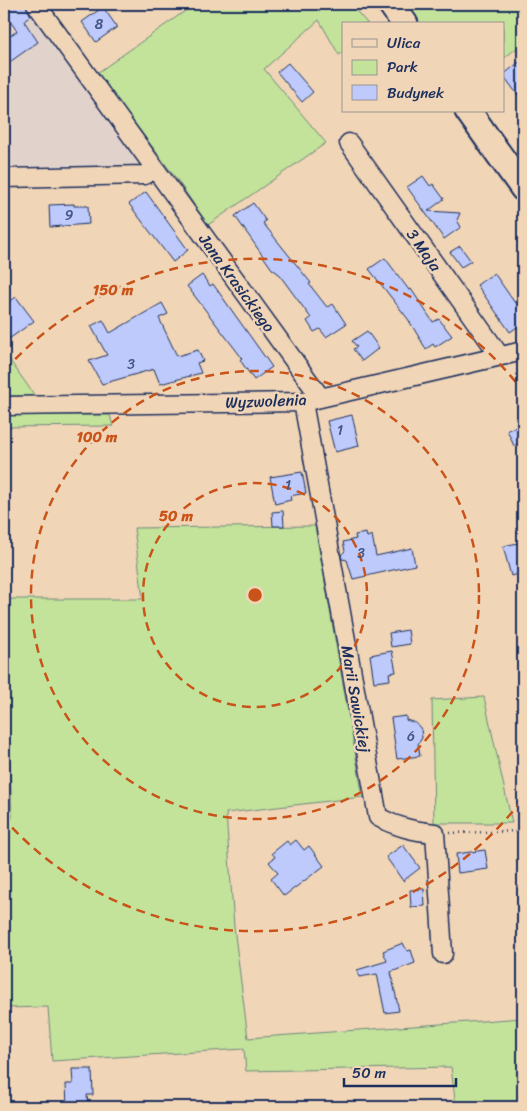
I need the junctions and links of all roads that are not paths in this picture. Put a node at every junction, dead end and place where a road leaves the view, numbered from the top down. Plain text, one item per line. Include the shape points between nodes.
1 (36, 4) edge
2 (390, 4) edge
3 (404, 22) edge
4 (469, 112) edge
5 (349, 143) dead end
6 (154, 168) junction
7 (4, 178) edge
8 (523, 188) edge
9 (523, 351) edge
10 (500, 356) junction
11 (321, 398) junction
12 (302, 402) junction
13 (4, 406) edge
14 (443, 954) dead end

1 - 6 street, Jana Krasickiego
2 - 3 main road
4 - 8 main road
5 - 10 street, 3 Maja
6 - 7 street via 145,175
6 - 11 street, Jana Krasickiego
9 - 10 street, Wyzwolenia
10 - 11 street, Wyzwolenia
11 - 12 street, Wyzwolenia
12 - 13 street, Wyzwolenia
12 - 14 street, Marii Sawickiej via 378,817 394,826 435,833

